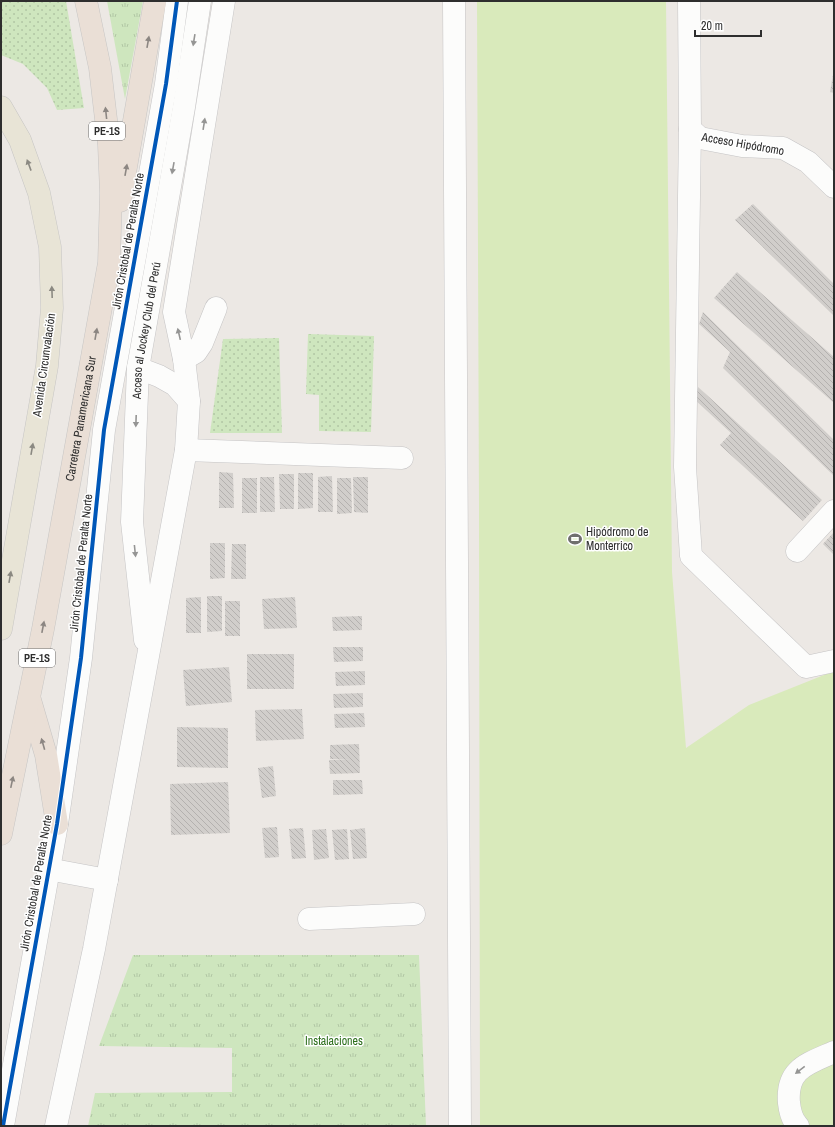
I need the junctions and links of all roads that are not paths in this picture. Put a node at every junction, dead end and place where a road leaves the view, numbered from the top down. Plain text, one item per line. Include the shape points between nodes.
1 (86, 1) edge
2 (156, 1) edge
3 (177, 1) edge
4 (200, 1) edge
5 (224, 1) edge
6 (454, 1) edge
7 (689, 1) edge
8 (1, 107) edge
9 (690, 129) junction
10 (834, 187) edge
11 (109, 263) junction
12 (216, 308) dead end
13 (184, 359) junction
14 (138, 368) junction
15 (189, 401) junction
16 (186, 450) junction
17 (402, 458) dead end
18 (834, 511) edge
19 (797, 551) dead end
20 (1, 629) edge
21 (834, 661) edge
22 (147, 663) junction
23 (29, 697) junction
24 (57, 824) junction
25 (1, 834) edge
26 (48, 868) junction
27 (107, 880) junction
28 (414, 914) dead end
29 (309, 919) dead end
30 (834, 1052) edge
31 (3, 1126) edge
32 (56, 1126) edge
33 (460, 1126) edge
34 (798, 1126) edge

11 -> 1 highway, Carretera Panamericana Sur / PE-1S via 109,145 100,68
11 -> 2 highway
3 - 24 street, Jirón Cristobal de Peralta Norte via 166,84 104,430 81,658
4 -> 14 street, Acceso al Jockey Club del Perú
13 -> 5 street via 174,312
6 - 33 street
7 - 9 street
20 -> 8 main road, Avenida Circunvalación via 47,366 52,308 50,247 40,193 20,140
9 - 10 street, Acceso Hipódromo via 700,138 742,146 783,148 808,162
9 - 21 street via 685,467 691,556 806,667
23 -> 11 highway, Carretera Panamericana Sur / PE-1S
12 - 13 street via 202,343 196,352
13 - 15 street
14 - 15 street via 175,385
14 -> 22 street, Acceso al Jockey Club del Perú via 132,522
15 - 16 street
16 - 17 street
16 - 22 street
18 - 19 street
22 - 27 street
24 -> 23 highway via 46,755
25 -> 23 highway, Carretera Panamericana Sur / PE-1S
24 - 26 street, Jirón Cristobal de Peralta Norte
26 - 27 street
26 - 31 street, Jirón Cristobal de Peralta Norte
27 - 32 street
28 - 29 street
30 -> 34 street via 814,1061 794,1075 789,1086 790,1111

